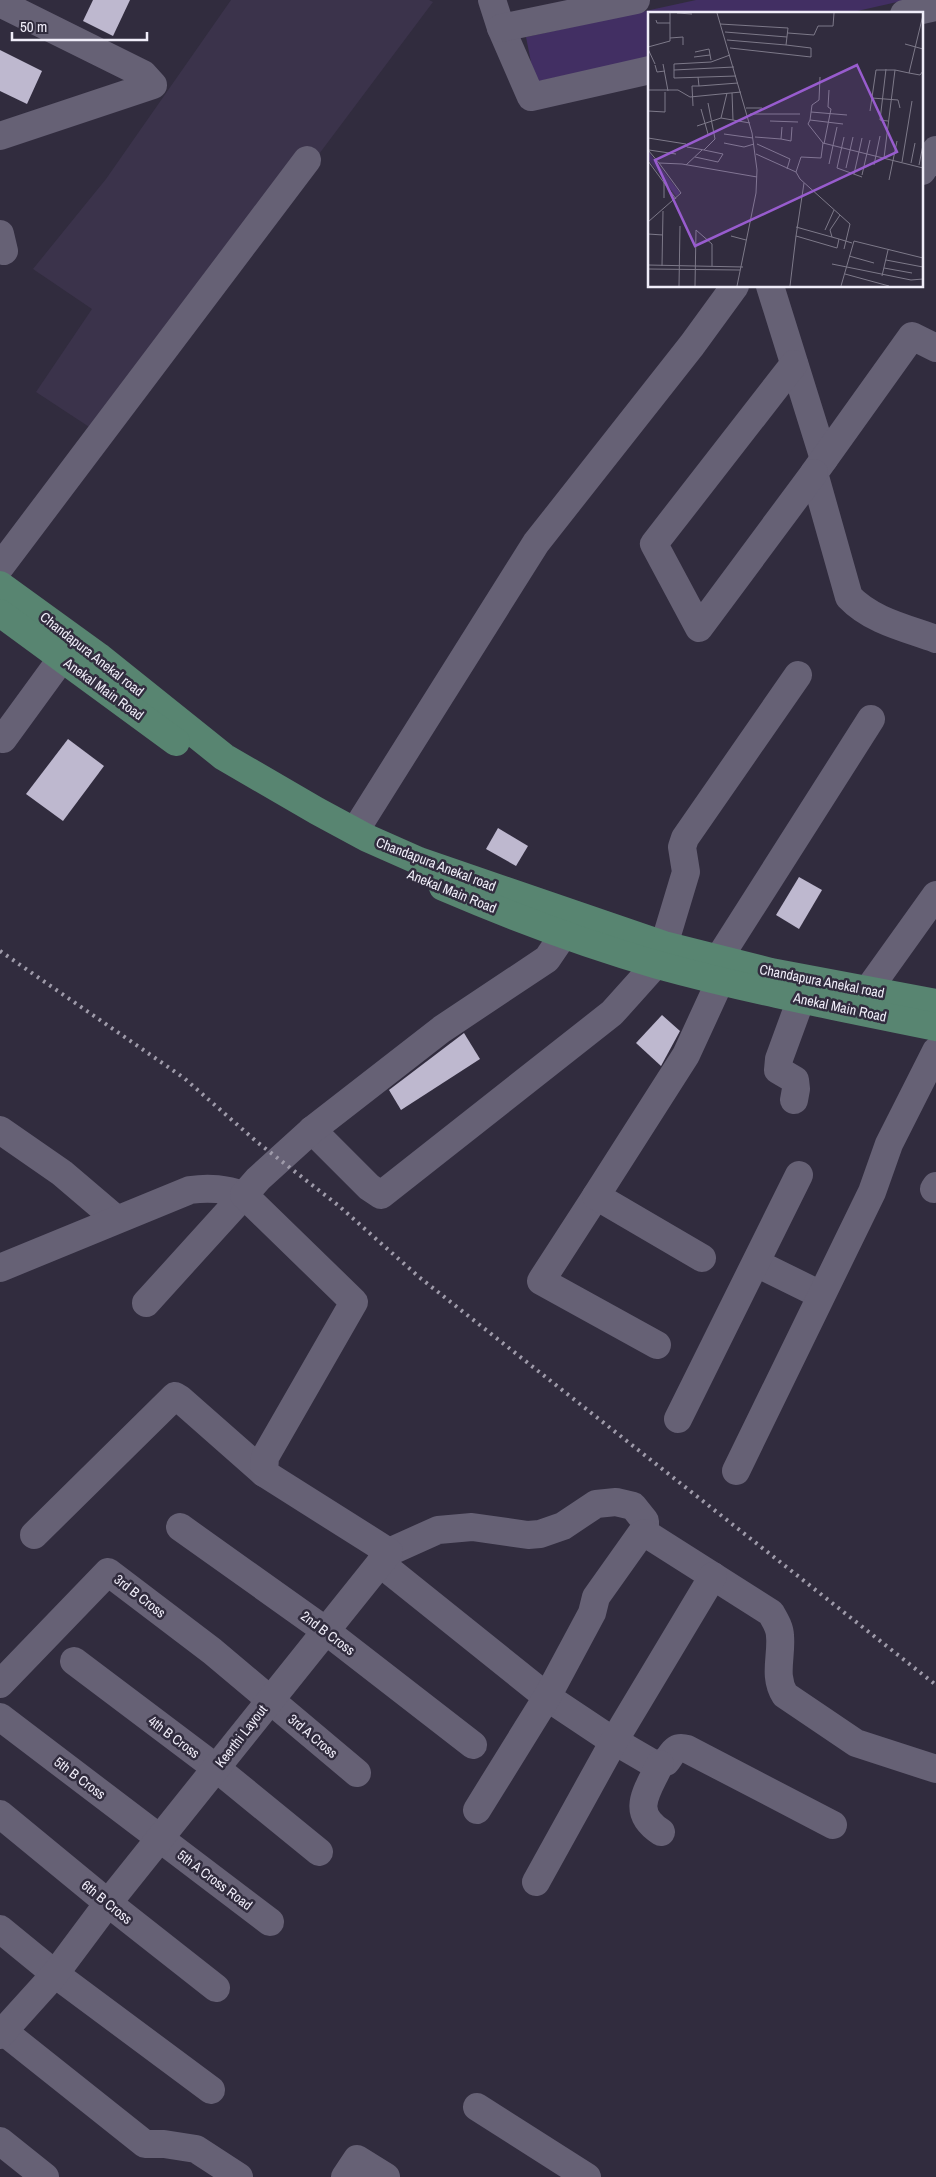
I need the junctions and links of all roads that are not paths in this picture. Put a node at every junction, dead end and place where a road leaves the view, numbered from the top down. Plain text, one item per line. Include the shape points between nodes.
1 (492, 0) edge
2 (636, 0) edge
3 (0, 3) edge
4 (936, 7) edge
5 (913, 12) edge
6 (501, 28) junction
7 (648, 70) edge
8 (0, 136) edge
9 (936, 150) edge
10 (307, 160) dead end
11 (924, 168) edge
12 (734, 288) edge
13 (771, 288) edge
14 (936, 348) edge
15 (794, 364) junction
16 (819, 466) junction
17 (0, 567) edge
18 (0, 585) edge
19 (0, 613) edge
20 (936, 639) edge
21 (62, 658) junction
22 (798, 675) dead end
23 (871, 719) dead end
24 (3, 739) dead end
25 (356, 831) junction
26 (936, 896) edge
27 (568, 925) junction
28 (660, 955) junction
29 (720, 970) junction
30 (868, 990) junction
31 (802, 999) junction
32 (936, 1002) edge
33 (936, 1027) edge
34 (936, 1051) edge
35 (794, 1100) dead end
36 (0, 1130) edge
37 (312, 1130) junction
38 (799, 1175) dead end
39 (244, 1195) junction
40 (596, 1196) junction
41 (116, 1219) junction
42 (702, 1258) dead end
43 (756, 1263) junction
44 (0, 1268) edge
45 (821, 1295) junction
46 (146, 1303) dead end
47 (657, 1345) dead end
48 (678, 1419) dead end
49 (264, 1465) junction
50 (736, 1471) dead end
51 (180, 1527) dead end
52 (645, 1533) junction
53 (34, 1535) dead end
54 (384, 1557) junction
55 (713, 1576) junction
56 (326, 1631) junction
57 (74, 1662) dead end
58 (0, 1684) edge
59 (547, 1697) junction
60 (270, 1699) junction
61 (0, 1718) edge
62 (614, 1741) junction
63 (473, 1745) dead end
64 (660, 1764) junction
65 (216, 1768) junction
66 (936, 1768) edge
67 (357, 1773) dead end
68 (477, 1810) dead end
69 (0, 1814) edge
70 (833, 1825) dead end
71 (661, 1832) dead end
72 (159, 1838) junction
73 (319, 1852) dead end
74 (536, 1882) dead end
75 (108, 1903) junction
76 (270, 1922) dead end
77 (0, 1929) edge
78 (56, 1974) junction
79 (216, 1988) dead end
80 (2, 2033) edge
81 (211, 2090) dead end
82 (477, 2107) dead end
83 (0, 2141) edge
84 (45, 2177) edge
85 (239, 2177) edge
86 (345, 2177) edge
87 (386, 2177) edge
88 (587, 2177) edge

1 - 6 street
2 - 6 street
3 - 8 street via 143,74 153,85
4 - 5 street
6 - 7 street via 531,97
9 - 11 street
10 - 17 street
12 - 25 street via 536,543
13 - 15 street
14 - 16 street via 912,336
15 - 16 street
15 - 16 street via 654,544 699,628
16 - 20 street via 850,597 872,616
18 - 25 main road, Chandapura Anekal road via 98,656 224,757
19 - 21 main road, Anekal Main Road
21 - 24 street
21 - 27 main road, Anekal Main Road via 206,764 287,816 481,903
22 - 28 street via 685,838 682,847 686,872
23 - 29 street
25 - 27 main road, Chandapura Anekal road
26 - 30 street
27 - 28 main road, Anekal Main Road
27 - 37 street via 547,958 442,1029
28 - 29 main road, Anekal Main Road
28 - 37 street via 612,1014 382,1195 369,1188
29 - 30 main road, Chandapura Anekal road via 771,972
29 - 31 main road, Anekal Main Road
29 - 40 street via 686,1055
30 - 32 main road, Chandapura Anekal road
31 - 33 main road, Anekal Main Road
31 - 35 street via 779,1059 778,1070 795,1080
34 - 45 street via 889,1144 872,1192
36 - 41 street via 62,1173
37 - 39 street
38 - 43 street
39 - 41 street via 206,1187
39 - 46 street
39 - 49 street via 354,1302
40 - 42 street
40 - 47 street via 541,1281
41 - 44 street
43 - 45 street
43 - 48 street
45 - 50 street
49 - 53 street via 175,1396
49 - 54 street
51 - 56 street, 2nd B Cross
52 - 54 street via 645,1521 633,1506 616,1502 596,1504 563,1526 540,1534 472,1527 438,1530
52 - 55 street
52 - 59 street via 640,1535 596,1597 592,1613
54 - 56 street, Keerthi Layout
54 - 59 street
55 - 62 street
55 - 66 street via 771,1613 780,1635 778,1675 779,1686 785,1694 856,1742
56 - 60 street, Keerthi Layout
56 - 63 street, 2nd B Cross
57 - 65 street, 4th B Cross
58 - 60 street, 3rd B Cross via 108,1572
59 - 62 street
59 - 68 street
60 - 65 street, Keerthi Layout
60 - 67 street, 3rd A Cross
61 - 72 street, 5th B Cross
62 - 64 street via 654,1764
62 - 74 street
64 - 70 street via 671,1756 674,1749 687,1749
64 - 71 street via 642,1806 650,1826
65 - 72 street, Keerthi Layout
65 - 73 street, 4th B Cross
69 - 75 street, 6th B Cross
72 - 75 street, Keerthi Layout
72 - 76 street, 5th A Cross Road
75 - 78 street, Keerthi Layout
75 - 79 street, 6th B Cross
77 - 78 street
78 - 80 street, Keerthi Layout
78 - 81 street
80 - 85 street via 145,2144 196,2149
82 - 88 street
83 - 84 street
86 - 87 street via 357,2159

